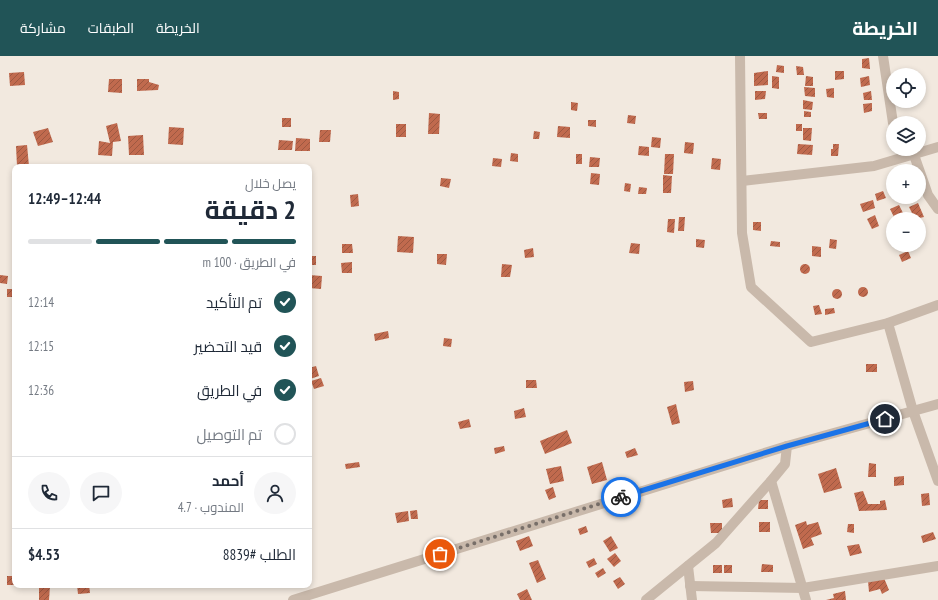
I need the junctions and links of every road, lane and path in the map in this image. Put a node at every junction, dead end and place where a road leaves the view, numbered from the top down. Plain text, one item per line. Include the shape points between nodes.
1 (740, 56) edge
2 (884, 56) edge
3 (892, 116) edge
4 (938, 147) edge
5 (926, 152) edge
6 (893, 156) edge
7 (914, 156) edge
8 (742, 181) junction
9 (938, 209) edge
10 (938, 305) edge
11 (888, 323) junction
12 (938, 404) edge
13 (913, 411) junction
14 (787, 446) junction
15 (938, 481) edge
16 (771, 482) junction
17 (688, 566) junction
18 (938, 566) edge
19 (690, 586) junction
20 (803, 588) junction
21 (293, 600) edge
22 (646, 600) edge
23 (692, 600) edge
24 (806, 600) edge

1 - 8 street
2 - 3 street
4 - 5 street
6 - 8 street via 874,166
7 - 9 street via 928,195
8 - 11 street via 742,233 751,287 811,342
10 - 11 street
11 - 13 street
12 - 13 street
13 - 14 street
13 - 15 street
14 - 16 street via 785,464
14 - 21 street
16 - 17 street via 716,542
16 - 20 street
17 - 19 street
17 - 22 street
18 - 20 street
19 - 20 street
19 - 23 street
20 - 24 street

